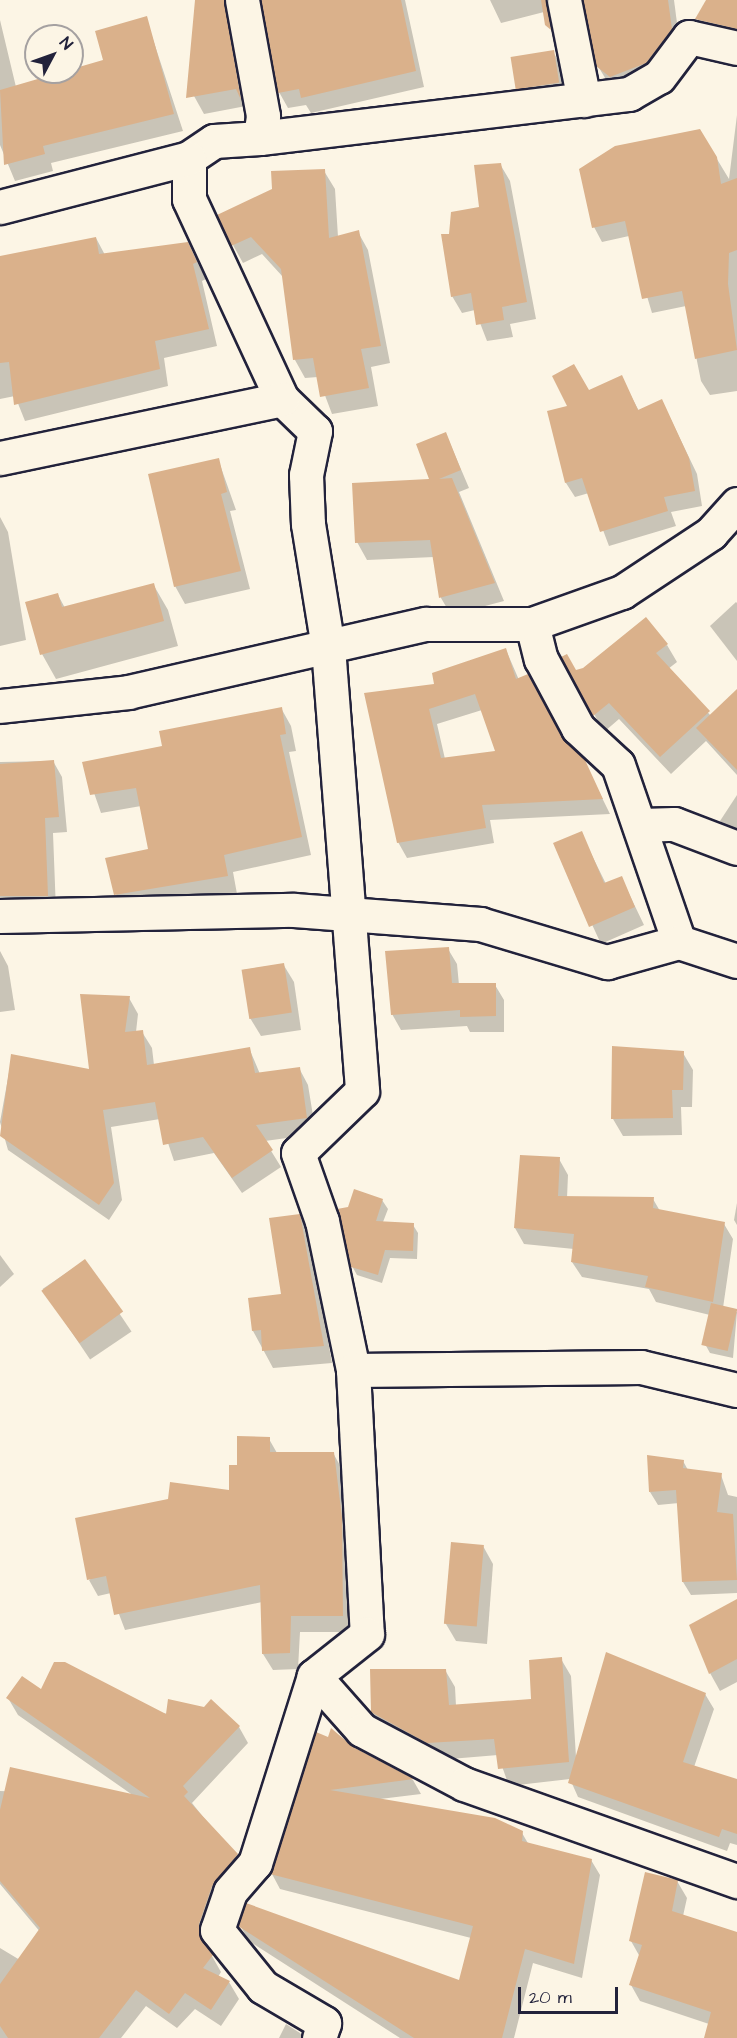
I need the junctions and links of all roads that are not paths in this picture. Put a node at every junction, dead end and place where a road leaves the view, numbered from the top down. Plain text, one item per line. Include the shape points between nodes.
1 (242, 0) edge
2 (564, 0) edge
3 (737, 48) edge
4 (584, 100) junction
5 (260, 138) junction
6 (189, 158) junction
7 (0, 207) edge
8 (282, 399) junction
9 (0, 458) edge
10 (737, 504) edge
11 (532, 624) junction
12 (328, 647) junction
13 (0, 706) edge
14 (642, 825) junction
15 (737, 848) edge
16 (350, 914) junction
17 (0, 916) edge
18 (679, 942) junction
19 (737, 961) edge
20 (353, 1370) junction
21 (737, 1390) edge
22 (314, 1676) junction
23 (737, 1881) edge
24 (319, 2038) edge

1 - 5 street via 263,116
2 - 4 street
3 - 4 street via 689,38 648,87
4 - 5 street
5 - 6 street via 214,141
6 - 7 street
6 - 8 street via 189,199
8 - 9 street
8 - 12 street via 315,431 306,475 308,524
10 - 11 street via 711,533 622,592
11 - 12 street via 426,624
11 - 14 street via 541,659 573,718 618,765
12 - 13 street via 128,692
12 - 16 street
14 - 15 street via 674,824
14 - 18 street via 656,885
16 - 17 street via 88,910
16 - 18 street via 480,924 607,962
16 - 20 street via 362,1091 298,1153 322,1221
18 - 19 street
20 - 21 street via 641,1367
20 - 22 street via 367,1634
22 - 23 street via 362,1730 464,1784
22 - 24 street via 255,1863 230,1892 217,1930 263,1987 324,2024

